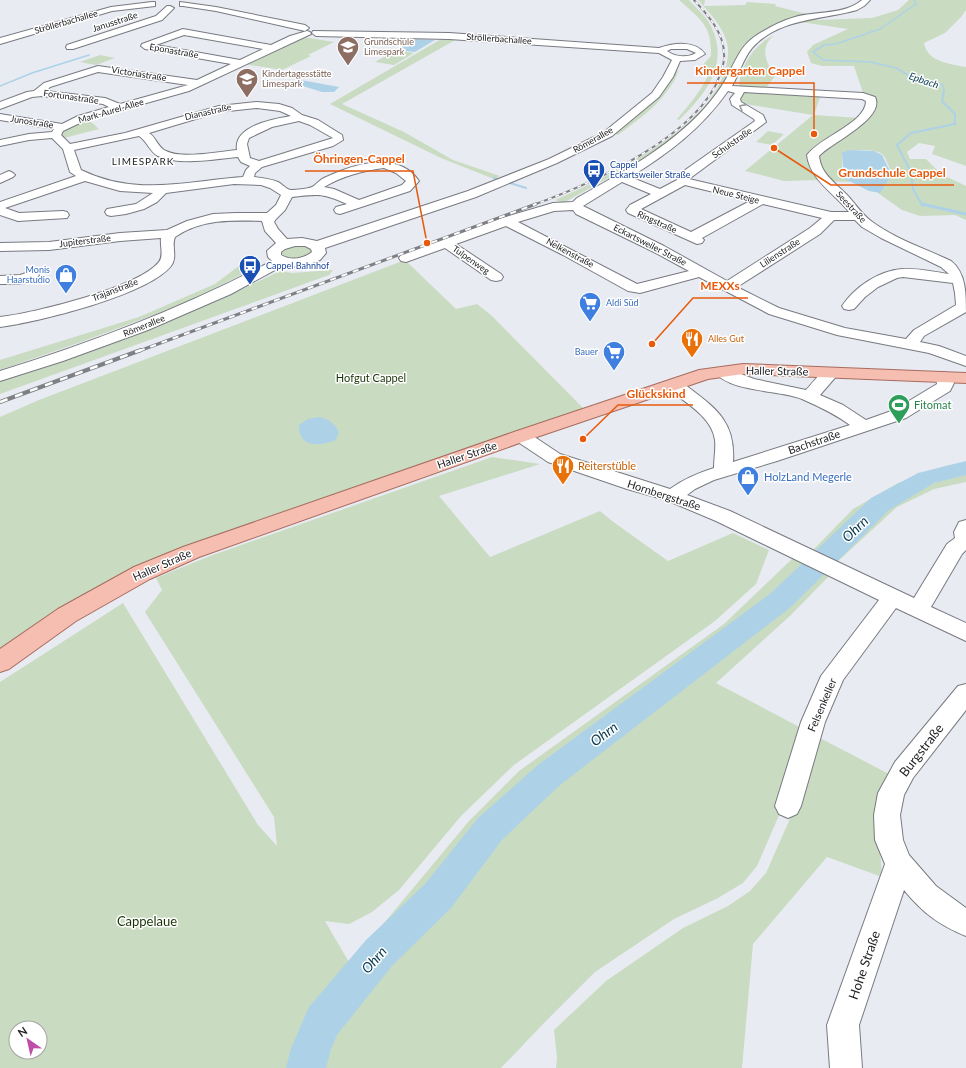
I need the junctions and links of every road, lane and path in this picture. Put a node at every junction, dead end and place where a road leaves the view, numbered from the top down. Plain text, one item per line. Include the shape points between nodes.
1 (866, 0) edge
2 (160, 6) edge
3 (104, 26) dead end
4 (124, 30) junction
5 (300, 33) junction
6 (77, 37) dead end
7 (91, 40) junction
8 (0, 41) edge
9 (70, 47) dead end
10 (274, 48) junction
11 (662, 51) junction
12 (677, 58) junction
13 (240, 63) junction
14 (197, 84) junction
15 (730, 88) junction
16 (37, 93) junction
17 (0, 106) edge
18 (119, 108) junction
19 (0, 117) edge
20 (299, 118) junction
21 (64, 127) junction
22 (139, 132) junction
23 (55, 135) junction
24 (0, 143) edge
25 (68, 148) junction
26 (242, 153) junction
27 (258, 165) junction
28 (86, 177) junction
29 (621, 178) junction
30 (247, 181) junction
31 (683, 181) junction
32 (163, 189) junction
33 (317, 190) junction
34 (661, 193) junction
35 (288, 194) junction
36 (760, 200) junction
37 (358, 204) junction
38 (0, 206) edge
39 (576, 206) junction
40 (340, 210) dead end
41 (0, 211) edge
42 (111, 212) dead end
43 (63, 215) dead end
44 (831, 216) junction
45 (857, 216) junction
46 (270, 217) junction
47 (507, 221) junction
48 (170, 234) junction
49 (446, 243) junction
50 (285, 244) junction
51 (317, 246) junction
52 (0, 247) edge
53 (406, 258) dead end
54 (282, 261) junction
55 (701, 272) junction
56 (32, 275) dead end
57 (496, 277) dead end
58 (957, 279) junction
59 (0, 280) edge
60 (727, 287) junction
61 (849, 306) dead end
62 (0, 322) edge
63 (910, 345) junction
64 (966, 361) edge
65 (723, 372) junction
66 (832, 372) junction
67 (0, 376) edge
68 (944, 377) junction
69 (966, 378) edge
70 (674, 384) junction
71 (809, 397) junction
72 (863, 426) junction
73 (522, 436) junction
74 (723, 471) junction
75 (673, 496) junction
76 (966, 527) edge
77 (893, 597) junction
78 (919, 609) junction
79 (966, 634) edge
80 (0, 662) edge
81 (966, 693) edge
82 (788, 806) dead end
83 (899, 864) junction
84 (966, 922) edge
85 (846, 1068) edge

1 - 15 street via 856,8 815,11 752,43 743,53
2 - 4 street, Janusstraße via 159,18
2 - 5 street via 199,6 253,16 289,26
2 - 8 street, Ströllerbachallee via 111,9
3 - 4 street
4 - 7 street, Janusstraße
5 - 10 street, Mark-Aurel-Allee
5 - 11 street, Ströllerbachallee via 450,36
6 - 7 street
7 - 9 street, Janusstraße
10 - 13 street, Mark-Aurel-Allee
10 - 13 street, Eponastraße via 183,32 145,46
11 - 12 street via 667,56
11 - 12 street via 670,47 682,47 694,48 701,52 700,56 696,57
12 - 51 street, Römerallee via 668,78 656,95 608,134 500,183
13 - 14 street, Mark-Aurel-Allee
14 - 16 street, Victoriastraße via 98,68 47,85
14 - 18 street, Mark-Aurel-Allee via 178,92
15 - 29 street via 685,133
31 -> 15 street, Schulstraße via 682,178 761,122 759,117 734,101 740,93
15 - 45 street, Seestraße via 863,96 871,99 870,109 863,118 813,155 813,163 822,179 842,196
16 - 17 street, Fortunastraße
16 - 18 street, Fortunastraße via 105,101
18 - 21 street, Mark-Aurel-Allee via 82,118
19 - 21 street, Junostraße
20 - 22 street, Dianastraße via 297,114 283,108 263,104 234,106 186,117
20 - 26 street via 262,126 247,133 242,139
20 - 27 street, Dianastraße via 338,137 338,140
21 - 23 street, Mark-Aurel-Allee
22 - 25 street, Dianastraße
22 - 26 street via 148,137 160,152 166,155 188,158
23 - 24 street
23 - 25 street
25 - 28 street via 76,172
26 - 27 street via 245,160
27 - 30 street via 250,172
28 - 32 street via 122,187
28 - 38 street
29 - 34 street
29 - 39 street
30 - 32 street
30 - 35 street via 270,183
31 - 34 street
31 - 36 street, Neue Steige
32 - 42 street via 157,198 138,208
33 - 35 street
33 - 37 street via 338,194
33 - 37 street via 328,180 374,165 390,166 410,176 413,181 406,188
34 - 36 street, Ringstraße via 632,210 694,238
35 - 46 street via 281,207
36 - 44 street, Neue Steige
37 - 40 street
39 - 47 street via 553,207
39 - 55 street, Eckartsweiler Straße via 580,211
41 - 43 street via 18,217
44 - 45 street, Neue Steige
44 - 60 street, Lilienstraße via 815,231
45 - 58 street, Seestraße via 870,227 952,269
46 - 48 street via 225,216 196,221
46 - 50 street via 268,222 272,231
47 - 49 street
47 - 55 street, Nelkenstraße via 633,288 640,289
48 - 52 street, Jupiterstraße via 50,246
48 - 62 street, Trajanstraße via 166,242 169,254 164,265 142,280 94,299 16,321
49 - 53 street
49 - 57 street, Tulpenweg
50 - 51 street via 303,242
50 - 54 street via 276,248 273,254
51 - 54 street via 320,249 319,253 310,260
54 - 67 street, Römerallee via 168,317 81,350
55 - 60 street, Eckartsweiler Straße
56 - 59 street via 22,279
58 - 61 street via 894,273 868,287
58 - 63 street, Seestraße via 964,300 963,307 955,314 919,332
60 - 63 street, Eckartsweiler Straße via 774,311 803,321 842,332
63 - 64 street, Eckartsweiler Straße via 933,349
65 - 66 main road, Haller Straße
65 - 70 main road, Haller Straße via 704,374
65 - 71 street via 738,380
66 - 68 main road, Haller Straße
66 - 71 street
68 - 69 main road, Haller Straße
68 - 72 street, Bachstraße via 946,383 940,390 900,414
70 - 73 main road, Haller Straße
70 - 74 street via 706,410 718,424 724,436
71 - 72 street via 847,414
72 - 74 street, Bachstraße
73 - 75 street, Hornbergstraße via 554,458 634,486
73 - 80 main road, Haller Straße via 252,529 142,573 67,615
74 - 75 street, Bachstraße via 688,485
75 - 77 street, Hornbergstraße via 723,516
76 - 78 street via 965,542 954,549
77 - 78 street
77 - 82 street, Felsenkeller via 833,676 813,722
78 - 79 street
81 - 83 street, Burgstraße via 904,770 891,794 887,815 889,840
83 - 84 street, Burgstraße via 926,894 954,917
83 - 85 street, Hohe Straße via 843,1025

